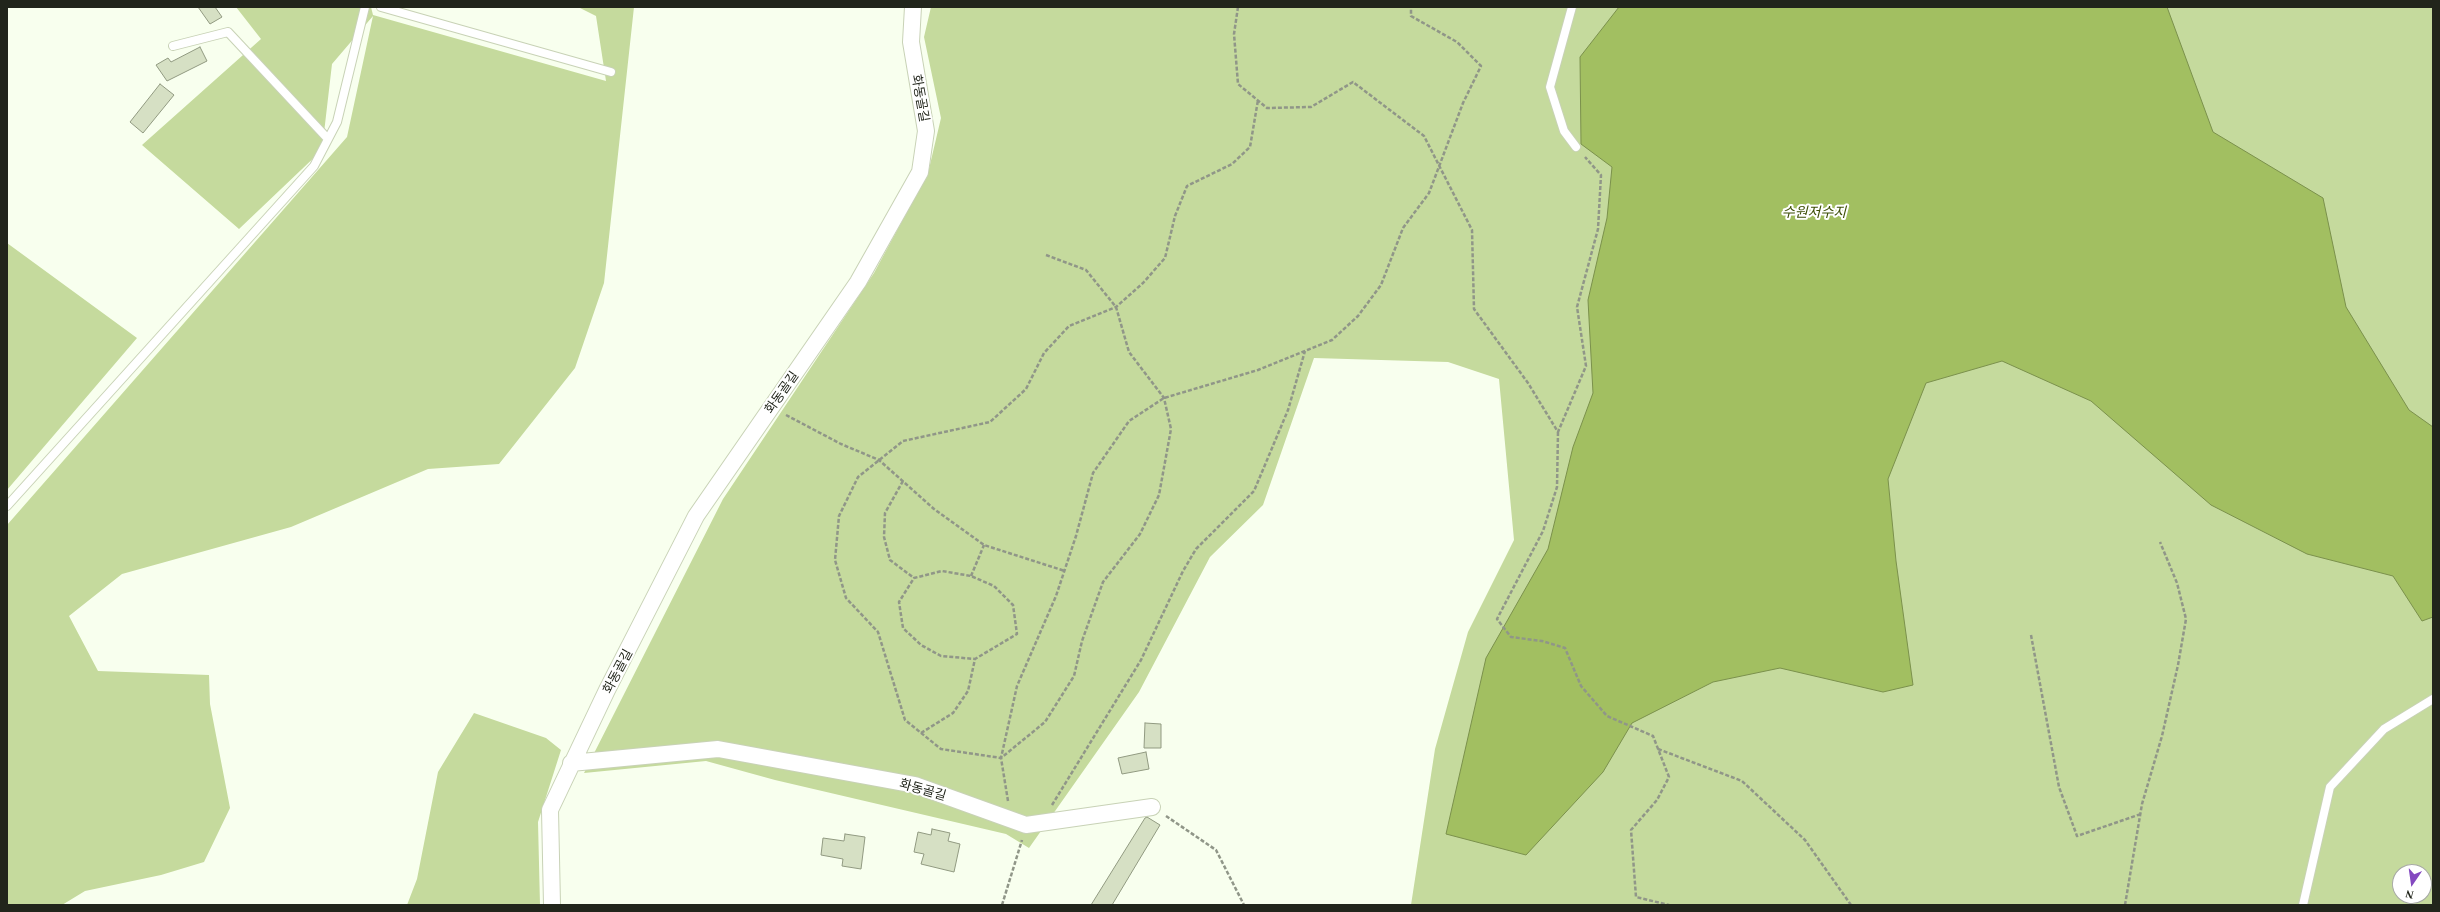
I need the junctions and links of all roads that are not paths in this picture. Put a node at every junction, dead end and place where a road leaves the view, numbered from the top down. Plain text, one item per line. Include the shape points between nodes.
1 (365, 7) edge
2 (381, 7) edge
3 (913, 7) edge
4 (1572, 7) edge
5 (172, 46) dead end
6 (611, 72) dead end
7 (328, 139) junction
8 (1576, 147) road end
9 (7, 506) edge
10 (2433, 699) edge
11 (571, 763) junction
12 (1152, 807) road end
13 (552, 905) edge
14 (2303, 905) edge

1 - 7 lane via 337,122
2 - 6 lane
3 - 11 street, 화동골길 via 911,42 926,131 920,172 858,282 696,516
4 - 8 lane via 1550,87 1564,131
5 - 7 lane via 228,32
7 - 9 lane via 314,166
10 - 14 lane via 2384,729 2330,787
11 - 12 street, 화동골길 via 718,749 915,785 1011,819 1034,824
11 - 13 street, 화동골길 via 550,810

